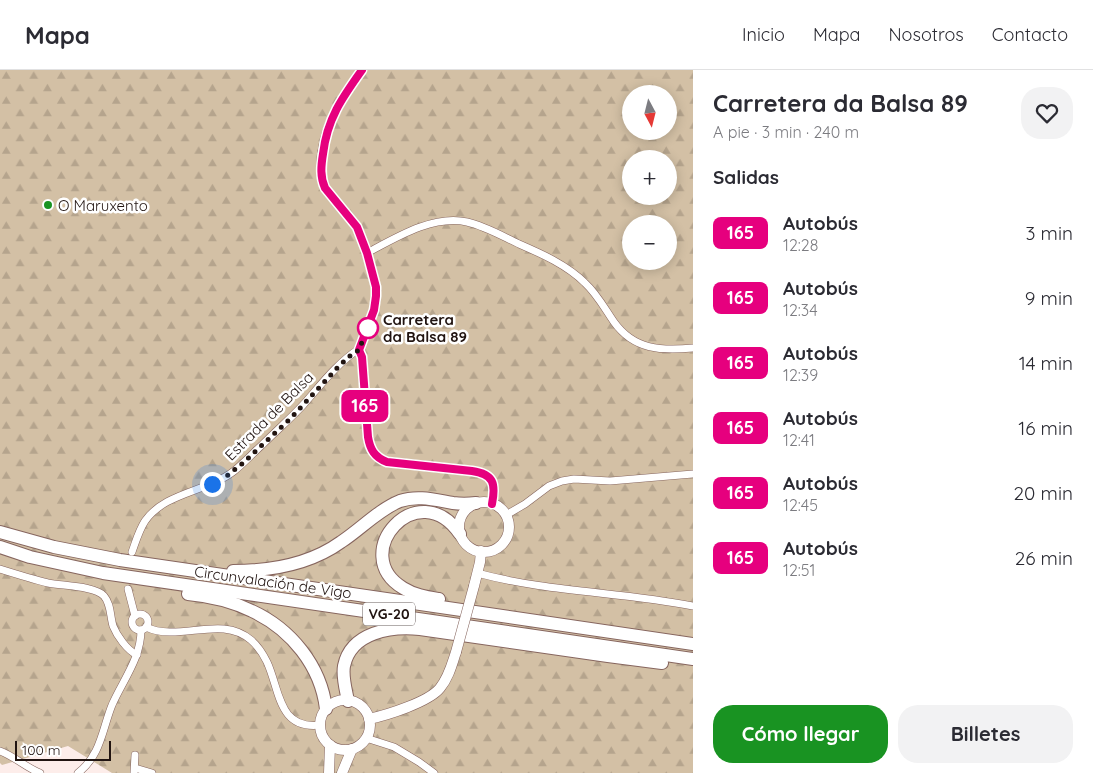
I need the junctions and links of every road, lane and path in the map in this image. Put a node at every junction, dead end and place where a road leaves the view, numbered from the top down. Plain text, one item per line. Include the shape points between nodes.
1 (362, 70) edge
2 (367, 253) junction
3 (693, 348) edge
4 (359, 350) junction
5 (693, 474) edge
6 (476, 503) junction
7 (492, 504) junction
8 (506, 515) junction
9 (0, 532) edge
10 (460, 534) junction
11 (0, 547) edge
12 (481, 551) junction
13 (132, 552) dead end
14 (0, 569) edge
15 (84, 570) junction
16 (477, 572) junction
17 (207, 574) junction
18 (128, 589) dead end
19 (693, 606) edge
20 (135, 616) junction
21 (544, 622) junction
22 (144, 629) junction
23 (693, 644) edge
24 (137, 655) junction
25 (693, 658) edge
26 (693, 666) edge
27 (348, 701) junction
28 (326, 709) junction
29 (369, 720) junction
30 (320, 726) junction
31 (366, 738) junction
32 (330, 744) junction
33 (352, 749) junction
34 (0, 751) edge
35 (135, 755) dead end
36 (134, 771) edge
37 (40, 773) edge
38 (78, 773) edge
39 (152, 773) edge
40 (329, 773) edge
41 (342, 773) edge
42 (434, 773) edge

1 - 2 street via 330,122 325,138 321,181 357,227
2 - 3 street via 434,222 457,220 477,225 574,273 596,294 622,332 634,341 662,349
2 - 4 street via 376,296
4 - 7 street via 368,437 374,454 393,463 485,474 493,483
4 - 13 street, Estrada de Balsa via 234,471 153,512 139,532
5 - 8 street via 610,481 562,480
6 - 7 main road
6 - 10 main road via 463,513 459,523
6 - 17 highway via 429,498 401,501 376,515 341,543 311,559 276,568 223,570
7 - 8 main road
8 - 12 main road via 508,529 503,542 491,550
9 - 17 highway, Circunvalación de Vigo / VG-20 via 82,554
10 - 12 main road via 466,544
10 - 21 highway via 439,515 421,512 405,517 391,528 385,541 382,554 386,570 394,582 412,593 523,614
11 - 15 highway, Circunvalación de Vigo / VG-20
12 - 16 main road
14 - 24 street via 49,583 98,591 105,597 116,632
15 - 25 highway, Circunvalación de Vigo / VG-20
15 - 28 highway via 98,577 232,604 268,620 304,652 318,678
16 - 19 street via 520,582
16 - 29 main road, bridge via 452,667 439,689 414,704
17 - 21 highway, Circunvalación de Vigo / VG-20
18 - 20 street
20 - 22 street via 132,625 136,629
20 - 22 street via 146,617 148,622
21 - 23 highway, Circunvalación de Vigo / VG-20
22 - 24 street
22 - 30 street via 159,632 227,630 250,639 264,656 281,702 291,718 300,724
24 - 38 street via 112,706 99,746
26 - 27 highway via 398,628 372,634 350,652 344,670
27 - 28 main road via 340,701
27 - 29 main road via 362,707
28 - 30 main road
29 - 31 main road
30 - 32 main road
31 - 33 main road
31 - 42 street via 394,747
32 - 33 main road via 340,750
32 - 40 main road
33 - 41 main road
34 - 37 street
35 - 36 street
36 - 39 street

